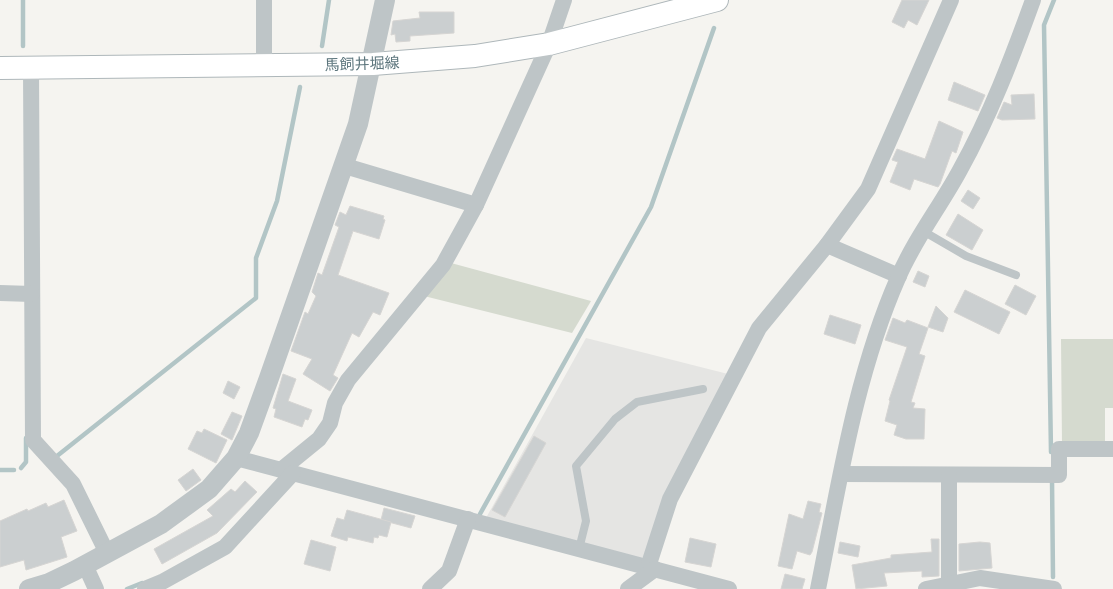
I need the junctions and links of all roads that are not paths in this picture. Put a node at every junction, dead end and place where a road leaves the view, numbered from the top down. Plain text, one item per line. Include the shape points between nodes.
1 (264, 0) edge
2 (385, 0) edge
3 (564, 0) edge
4 (718, 0) edge
5 (952, 0) edge
6 (1033, 0) edge
7 (549, 44) junction
8 (373, 64) junction
9 (264, 65) junction
10 (0, 68) edge
11 (31, 69) junction
12 (345, 166) junction
13 (476, 205) junction
14 (923, 231) junction
15 (827, 245) junction
16 (1016, 275) dead end
17 (899, 276) junction
18 (0, 293) edge
19 (32, 294) junction
20 (703, 389) dead end
21 (1113, 449) edge
22 (236, 458) junction
23 (287, 471) junction
24 (842, 474) junction
25 (949, 475) junction
26 (468, 520) junction
27 (579, 549) junction
28 (107, 553) junction
29 (85, 565) junction
30 (652, 568) junction
31 (949, 587) edge
32 (29, 589) edge
33 (96, 589) edge
34 (144, 589) edge
35 (430, 589) edge
36 (628, 589) edge
37 (729, 589) edge
38 (818, 589) edge
39 (926, 589) edge
40 (1054, 589) edge

1 - 9 street
2 - 8 street
3 - 7 street
4 - 7 main road, 馬飼井堀線
5 - 15 street via 868,189
6 - 14 street via 988,116
7 - 8 main road, 馬飼井堀線 via 475,56
7 - 13 street
8 - 9 main road, 馬飼井堀線
8 - 12 street
9 - 11 main road, 馬飼井堀線
10 - 11 main road, 馬飼井堀線
11 - 19 street
12 - 13 street
12 - 22 street via 266,387
13 - 23 street via 443,265 348,380 335,402 330,423
14 - 16 lane via 966,256
14 - 17 street
15 - 17 street
15 - 30 street via 759,328 670,499
17 - 24 street via 869,355
18 - 19 street
19 - 28 street via 33,440 72,484
20 - 27 lane via 637,402 615,419 576,466 586,521
21 - 25 street via 1059,449 1059,475
22 - 23 street
22 - 28 street via 209,489 193,501 161,524
23 - 26 street
23 - 34 street via 225,547
24 - 25 street
24 - 38 street
25 - 31 street
26 - 27 street
26 - 35 street via 449,571
27 - 30 street
28 - 29 street
29 - 32 street
29 - 33 street
30 - 36 street
30 - 37 street
31 - 39 street
31 - 40 street via 980,578

